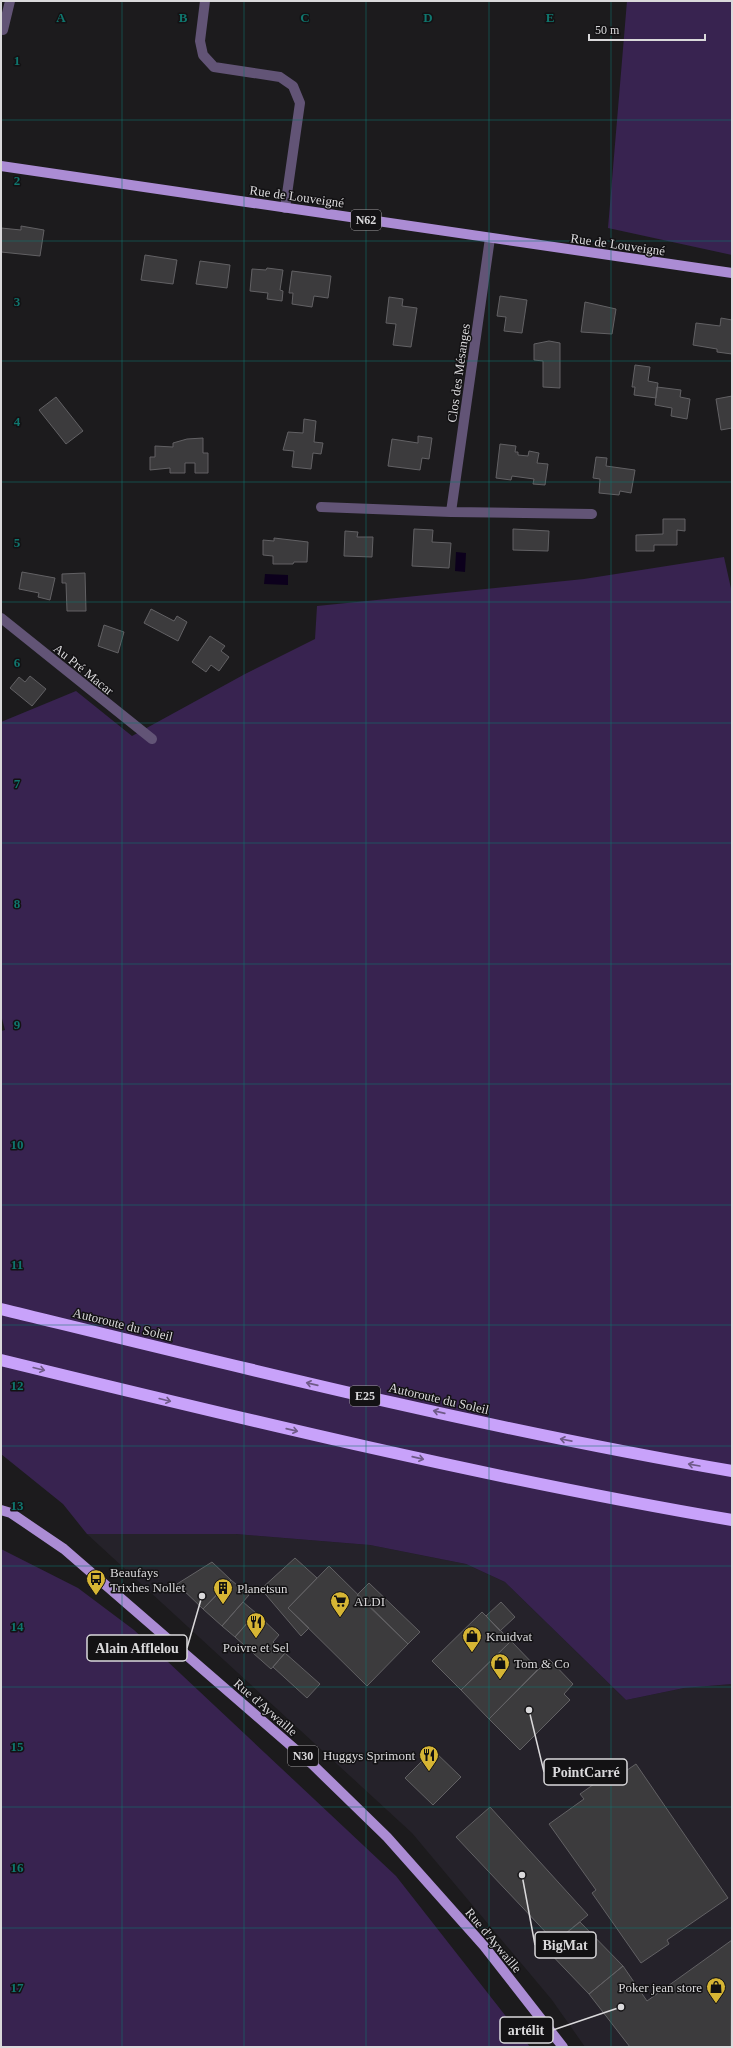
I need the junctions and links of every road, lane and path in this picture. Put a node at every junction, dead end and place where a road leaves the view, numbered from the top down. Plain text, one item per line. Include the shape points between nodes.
1 (10, 1) edge
2 (205, 1) edge
3 (3, 30) dead end
4 (1, 166) edge
5 (285, 208) junction
6 (490, 238) junction
7 (732, 273) edge
8 (321, 506) dead end
9 (451, 512) junction
10 (592, 514) dead end
11 (1, 618) edge
12 (152, 739) dead end
13 (1, 1309) edge
14 (1, 1360) edge
15 (732, 1471) edge
16 (1, 1510) edge
17 (732, 1520) edge
18 (563, 2047) edge

1 - 3 street
2 - 5 street via 200,41 204,55 214,67 280,77 294,86 300,103
4 - 5 main road, Rue de Louveigné / N62
5 - 6 main road, Rue de Louveigné / N62
6 - 7 main road, Rue de Louveigné / N62
6 - 9 street, Clos des Mésanges
8 - 9 street
9 - 10 street
11 - 12 street, Au Pré Macar
15 -> 13 highway, Autoroute du Soleil / E25 via 530,1433 265,1373
14 -> 17 highway via 254,1422 526,1483
16 - 18 main road, Rue d'Aywaille / N30 via 11,1513 64,1549 312,1764 392,1842 484,1946

